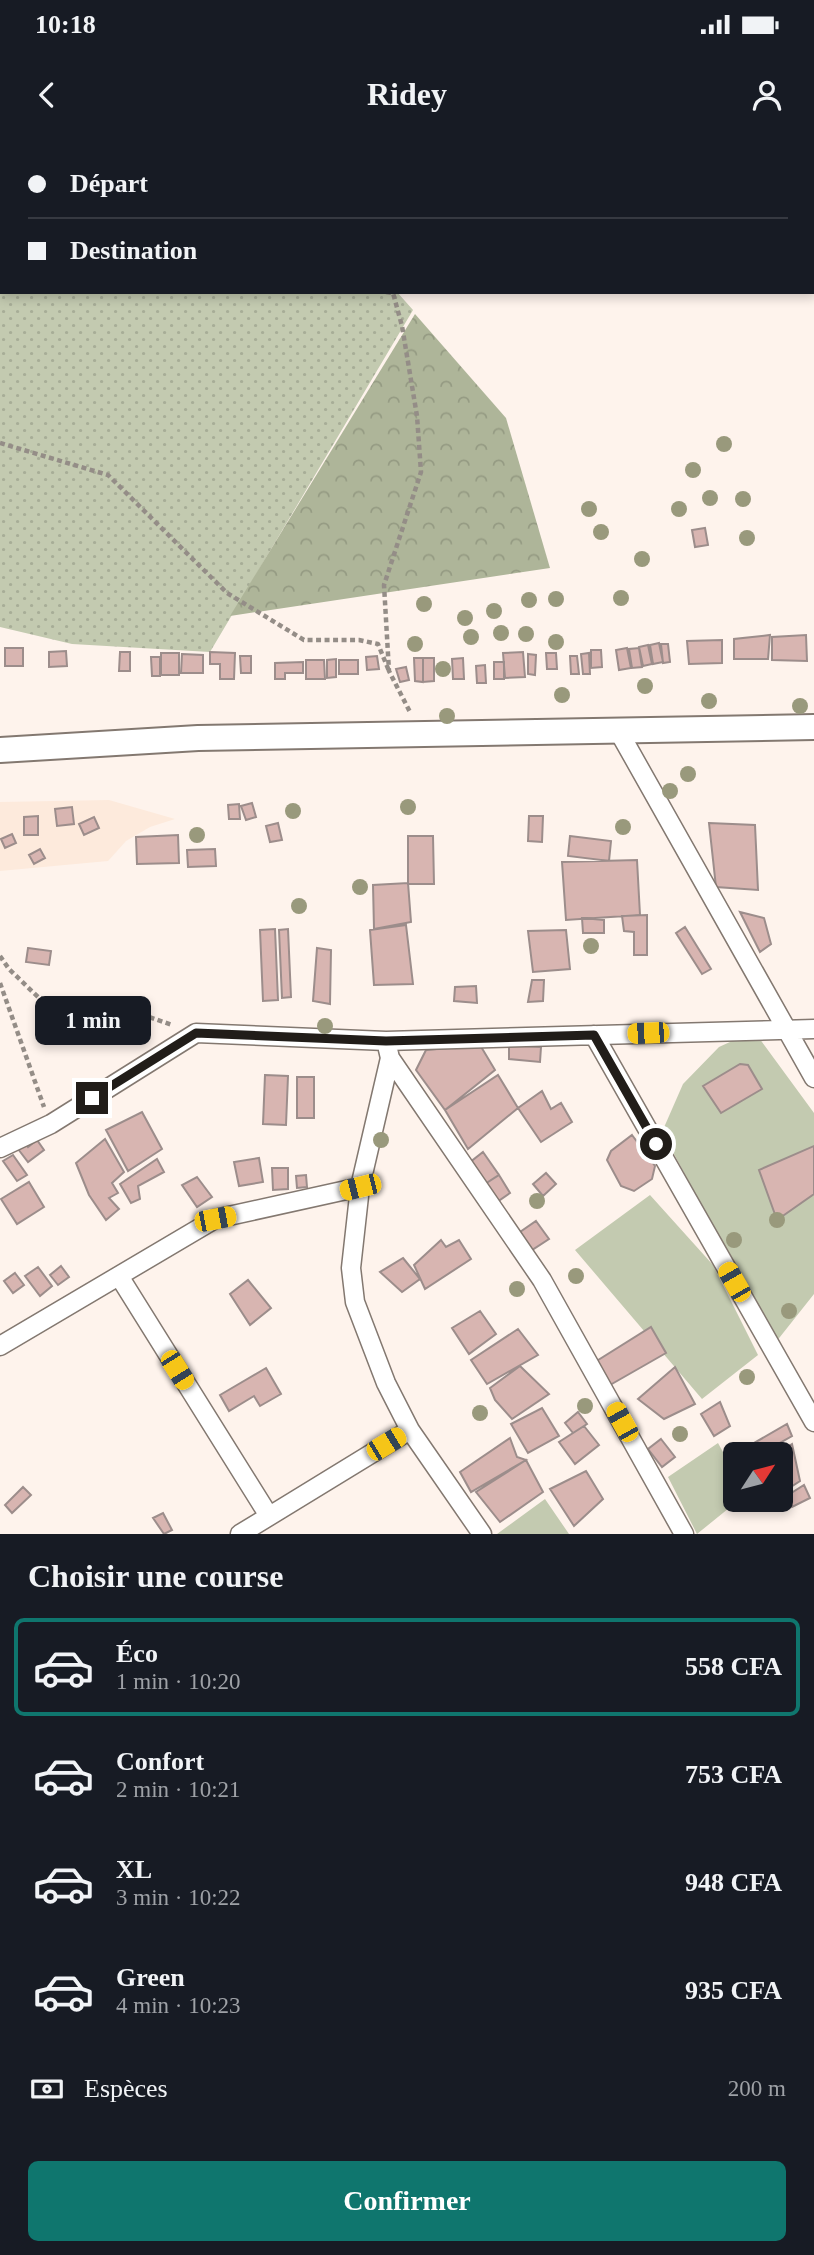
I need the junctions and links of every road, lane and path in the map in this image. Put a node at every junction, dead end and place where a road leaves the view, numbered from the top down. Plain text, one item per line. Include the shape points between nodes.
1 (393, 294) edge
2 (0, 443) edge
3 (389, 671) junction
4 (814, 727) edge
5 (421, 732) junction
6 (619, 732) junction
7 (0, 750) edge
8 (0, 956) edge
9 (0, 984) edge
10 (814, 1029) edge
11 (785, 1030) junction
12 (196, 1033) junction
13 (594, 1035) junction
14 (388, 1049) junction
15 (814, 1078) edge
16 (51, 1124) junction
17 (0, 1148) edge
18 (360, 1187) junction
19 (119, 1276) junction
20 (0, 1346) edge
21 (814, 1422) edge
22 (410, 1430) junction
23 (269, 1516) junction
24 (240, 1534) edge
25 (482, 1534) edge
26 (684, 1534) edge

1 - 3 path via 417,416 421,472 384,585
2 - 3 path via 108,475 227,593 304,640 378,644
3 - 5 path
4 - 6 street
5 - 6 street
5 - 7 street via 198,738
6 - 11 street
8 - 12 path via 39,998 132,1011
9 - 16 path
10 - 11 street
11 - 13 street
11 - 15 street
12 - 14 street
12 - 16 street
13 - 14 street
13 - 21 street
14 - 18 street
14 - 26 street via 542,1279
16 - 17 street
18 - 19 street via 215,1219
18 - 22 street via 351,1268 355,1302
19 - 20 street
19 - 23 street
22 - 23 street
22 - 25 street
23 - 24 street

